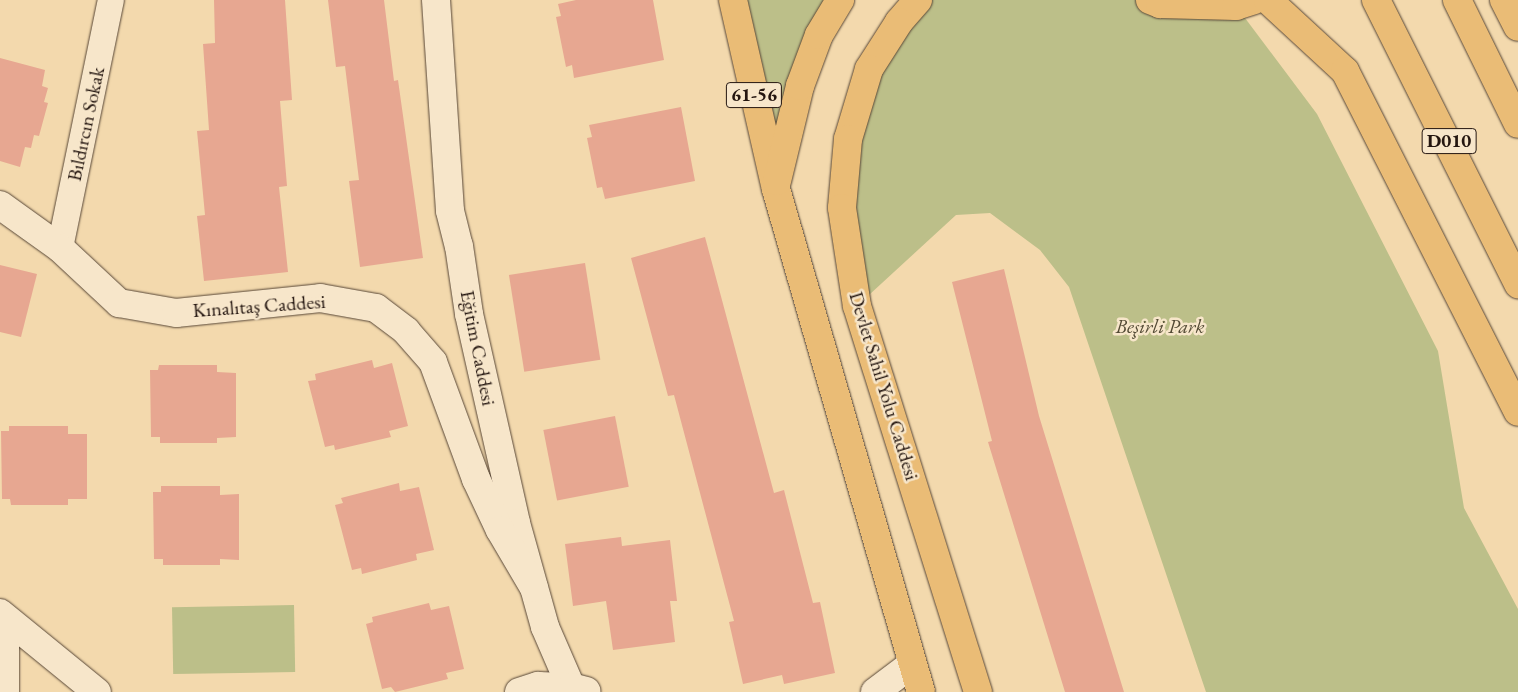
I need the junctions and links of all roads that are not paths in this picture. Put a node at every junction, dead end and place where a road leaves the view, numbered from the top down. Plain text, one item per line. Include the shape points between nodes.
1 (111, 0) edge
2 (436, 0) edge
3 (733, 0) edge
4 (840, 0) edge
5 (918, 0) edge
6 (1150, 0) edge
7 (1254, 0) edge
8 (1268, 0) edge
9 (1376, 0) edge
10 (1457, 0) edge
11 (1504, 0) edge
12 (1518, 26) edge
13 (1518, 124) edge
14 (776, 189) junction
15 (0, 204) edge
16 (60, 248) junction
17 (1518, 284) edge
18 (1518, 412) edge
19 (534, 588) junction
20 (3, 617) edge
21 (912, 664) junction
22 (577, 690) edge
23 (6, 692) edge
24 (98, 692) edge
25 (519, 692) edge
26 (875, 692) edge
27 (921, 692) edge
28 (978, 692) edge

1 - 16 street, Bıldırcın Sokak
2 - 19 street, Eğitim Caddesi via 450,211 511,504
3 - 14 main road, 61-56
4 - 14 main road via 820,35 800,86
5 - 28 main road, Devlet Sahil Yolu Caddesi via 899,22 869,69 848,139 842,208 857,306
6 - 7 main road via 1160,4 1236,6
8 - 18 main road via 1345,70
9 - 17 main road, D010
10 - 13 main road
11 - 12 main road
14 - 21 main road
15 - 16 street, Kınalıtaş Caddesi
16 - 19 street, Kınalıtaş Caddesi via 120,303 176,313 320,298 376,308 406,331 433,362 476,479 500,530
19 - 22 street, Eğitim Caddesi via 545,628
20 - 23 street
20 - 24 street
21 - 26 street
21 - 27 main road
22 - 25 street via 538,686

